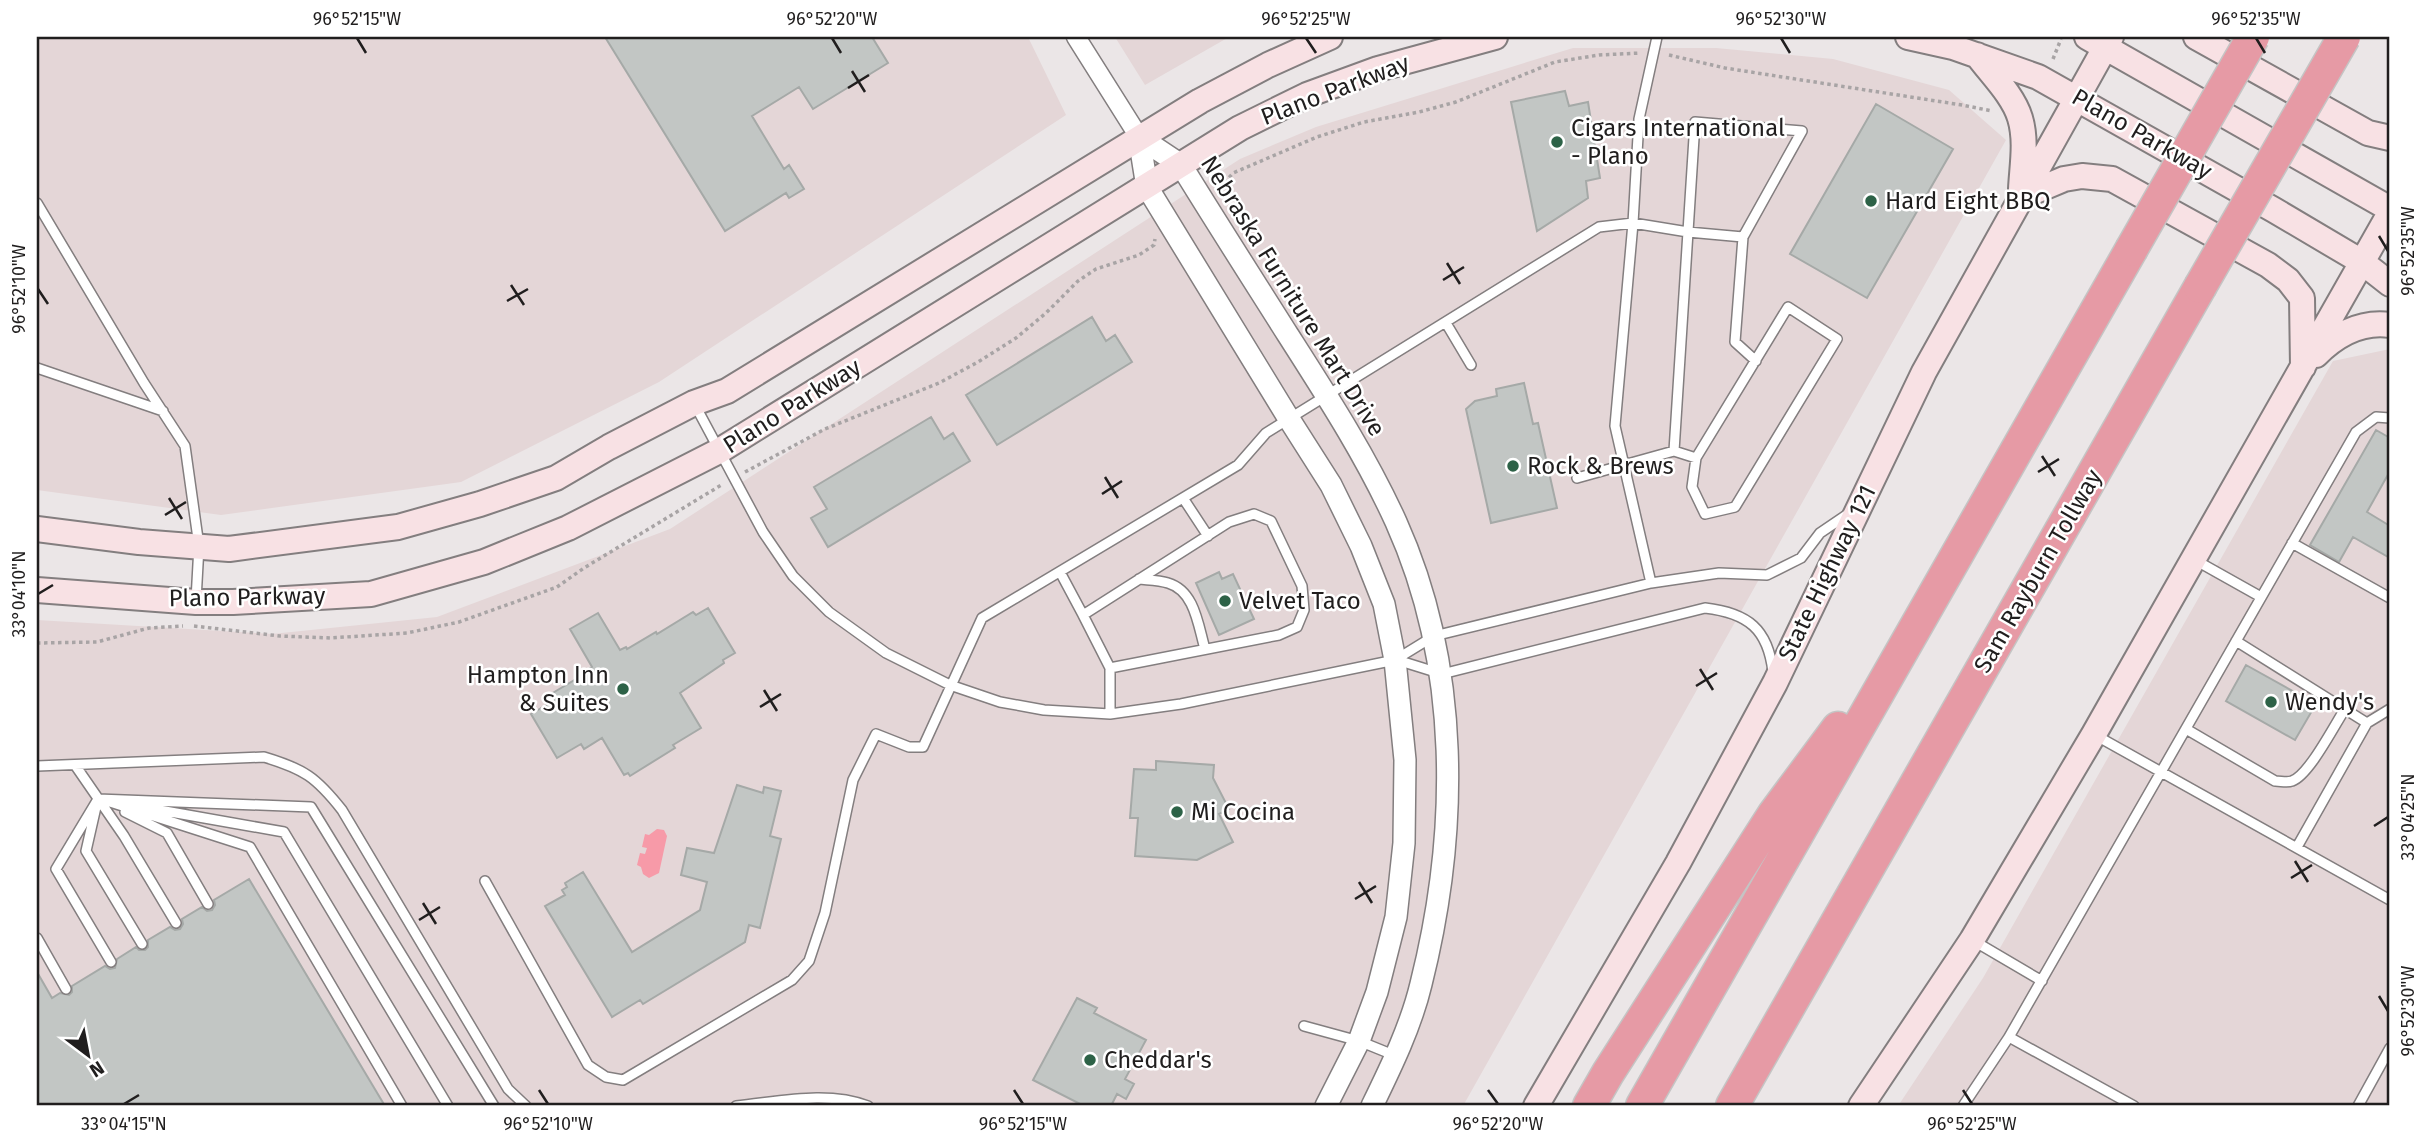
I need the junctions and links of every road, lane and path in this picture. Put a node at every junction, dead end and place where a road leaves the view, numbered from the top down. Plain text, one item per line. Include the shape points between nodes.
1 (1076, 37) edge
2 (1330, 37) edge
3 (1495, 37) edge
4 (1657, 37) edge
5 (1908, 37) edge
6 (2196, 37) edge
7 (2253, 37) edge
8 (2344, 37) edge
9 (2061, 39) dead end
10 (2101, 40) edge
11 (1653, 53) junction
12 (1977, 55) junction
13 (2052, 61) dead end
14 (2077, 97) junction
15 (1995, 112) dead end
16 (1139, 137) junction
17 (2390, 138) edge
18 (1181, 165) junction
19 (1147, 187) junction
20 (2021, 197) junction
21 (1203, 201) junction
22 (37, 204) edge
23 (2390, 211) edge
24 (1633, 223) junction
25 (1169, 224) junction
26 (1688, 232) junction
27 (1743, 237) junction
28 (2362, 262) junction
29 (2390, 284) edge
30 (1446, 323) junction
31 (2390, 325) edge
32 (1756, 361) junction
33 (1471, 365) dead end
34 (2303, 367) junction
35 (37, 368) edge
36 (1328, 396) junction
37 (694, 403) junction
38 (163, 411) junction
39 (2390, 418) edge
40 (1289, 419) junction
41 (719, 451) junction
42 (1674, 452) junction
43 (1696, 458) junction
44 (1623, 465) junction
45 (734, 478) junction
46 (1577, 478) dead end
47 (1183, 498) junction
48 (1859, 507) junction
49 (37, 529) edge
50 (1208, 536) junction
51 (2292, 543) junction
52 (199, 546) junction
53 (2192, 559) junction
54 (1060, 572) junction
55 (1139, 579) junction
56 (1651, 583) junction
57 (37, 590) edge
58 (2261, 597) junction
59 (2390, 598) edge
60 (196, 602) junction
61 (1083, 615) junction
62 (1921, 618) junction
63 (1434, 636) junction
64 (2236, 641) junction
65 (37, 643) edge
66 (1206, 649) junction
67 (1395, 660) junction
68 (1110, 668) junction
69 (1442, 674) junction
70 (1775, 683) junction
71 (950, 685) junction
72 (2344, 709) junction
73 (2390, 709) edge
74 (1110, 714) junction
75 (2367, 723) junction
76 (2186, 729) junction
77 (2094, 734) junction
78 (75, 765) junction
79 (37, 766) edge
80 (2161, 773) junction
81 (98, 799) junction
82 (2297, 847) junction
83 (485, 881) dead end
84 (2390, 900) edge
85 (208, 904) dead end
86 (176, 923) dead end
87 (37, 938) edge
88 (1972, 940) junction
89 (142, 944) dead end
90 (111, 962) dead end
91 (2042, 981) junction
92 (66, 989) dead end
93 (1304, 1026) dead end
94 (2009, 1037) junction
95 (1359, 1041) junction
96 (2390, 1048) edge
97 (1396, 1056) junction
98 (1750, 1075) junction
99 (2120, 1103) edge
100 (402, 1106) edge
101 (448, 1106) edge
102 (494, 1106) edge
103 (526, 1106) edge
104 (736, 1106) edge
105 (868, 1106) edge
106 (1326, 1106) edge
107 (1372, 1106) edge
108 (1536, 1106) edge
109 (1589, 1106) edge
110 (1642, 1106) edge
111 (1732, 1106) edge
112 (1741, 1106) edge
113 (1861, 1106) edge
114 (1963, 1106) edge
115 (2134, 1106) edge
116 (2358, 1106) edge

1 - 16 street
2 - 16 main road, Plano Parkway via 1268,65
3 - 18 main road, Plano Parkway via 1378,69 1307,95 1240,128
4 - 11 lane
5 - 12 main road, Plano Parkway
6 - 17 main road via 2368,133
7 - 62 highway, bridge
8 - 98 highway, Sam Rayburn Tollway, bridge
9 - 13 path
10 - 14 main road, State Highway 121
10 - 23 main road
11 - 15 path
11 - 21 path via 1556,62 1456,102 1364,121 1233,173
11 - 24 lane via 1639,119
12 - 14 main road, Plano Parkway
12 - 20 main road via 2020,119
14 - 20 main road, State Highway 121
14 - 28 main road, Plano Parkway
16 - 18 street, Nebraska Furniture Mart Drive
16 - 19 street
16 - 37 main road, Plano Parkway via 727,391
18 - 19 main road, Plano Parkway
18 - 21 street, Nebraska Furniture Mart Drive
19 - 25 street
19 - 41 main road, Plano Parkway
20 - 34 main road via 2064,179 2112,179 2268,265 2302,298
20 - 48 main road, State Highway 121 via 1924,372
21 - 36 street, Nebraska Furniture Mart Drive
22 - 38 lane
23 - 28 main road
24 - 26 lane
24 - 30 lane via 1599,227
24 - 44 lane via 1615,426
25 - 40 street
25 - 45 path via 1155,234 1154,245 1139,255 1096,269 1016,338 978,362 939,383 825,429
26 - 27 lane
26 - 27 lane via 1695,122 1802,131
26 - 42 lane
27 - 32 lane via 1735,342
28 - 29 main road, Plano Parkway
28 - 34 main road
30 - 33 lane
30 - 36 lane
31 - 34 main road via 2348,331
32 - 43 lane
32 - 43 lane via 1788,307 1838,339 1735,507 1705,514 1692,487
34 - 53 main road
35 - 38 lane
36 - 40 lane
36 - 63 street, Nebraska Furniture Mart Drive via 1366,459 1397,524
37 - 41 lane
37 - 52 main road, Plano Parkway via 556,478 480,504 398,527 229,549
38 - 52 lane via 185,446
39 - 51 lane via 2376,418 2356,432
40 - 47 lane via 1266,433 1238,465
40 - 67 street via 1331,485 1361,546 1384,604
41 - 45 lane
41 - 60 main road, Plano Parkway via 554,534 484,562 403,586 371,594
42 - 43 lane
42 - 44 lane
44 - 46 lane
44 - 56 lane
45 - 65 path via 556,587 459,622 407,633 330,638 180,625 97,642
45 - 71 lane via 793,576 829,612 886,653
47 - 50 lane
47 - 54 lane
48 - 56 lane via 1819,533 1801,558 1767,575 1719,573
48 - 70 main road, State Highway 121
49 - 52 main road, Plano Parkway
50 - 55 lane
50 - 66 lane via 1229,522 1254,514 1270,521 1302,586 1304,610 1297,627 1279,635
51 - 58 lane
51 - 59 lane
52 - 60 lane
53 - 58 lane
53 - 77 main road
54 - 61 lane
54 - 71 lane via 982,618
55 - 61 lane
55 - 66 lane via 1183,590
56 - 63 lane
57 - 60 main road, Plano Parkway
58 - 64 lane
61 - 68 lane
62 - 109 highway via 1774,814
62 - 110 highway
63 - 67 lane
63 - 69 street, Nebraska Furniture Mart Drive
64 - 72 lane
64 - 76 lane
66 - 68 lane
67 - 69 lane
67 - 74 lane via 1181,705
67 - 95 street via 1405,760 1404,843 1396,917
68 - 74 lane
69 - 70 lane via 1705,608 1730,611 1758,628 1771,650
69 - 97 street, Nebraska Furniture Mart Drive via 1448,757 1446,842 1421,985
70 - 108 main road, State Highway 121 via 1678,863
71 - 74 lane via 1000,702
71 - 83 lane via 923,747 909,747 876,734 853,780 825,913 809,961 792,980 623,1080 606,1077 589,1065
72 - 75 lane
72 - 76 lane via 2294,781 2276,780
73 - 75 lane
75 - 82 lane
76 - 80 lane
77 - 80 lane
77 - 88 main road
78 - 79 lane
78 - 81 lane
78 - 103 lane via 264,757 296,766 342,810 508,1089
80 - 82 lane
80 - 91 lane
81 - 85 lane via 167,833
81 - 86 lane
81 - 89 lane via 86,851
81 - 90 lane via 56,869
81 - 100 lane via 250,847
81 - 101 lane via 284,832
81 - 102 lane via 311,807
82 - 84 lane
87 - 92 lane
88 - 91 lane
88 - 113 main road
91 - 94 lane
93 - 95 lane
94 - 99 lane
94 - 114 lane
95 - 97 lane
95 - 106 street
96 - 116 lane
97 - 107 street, Nebraska Furniture Mart Drive
98 - 111 highway, Sam Rayburn Tollway
98 - 112 highway
99 - 115 lane
104 - 105 lane via 810,1098 853,1100

